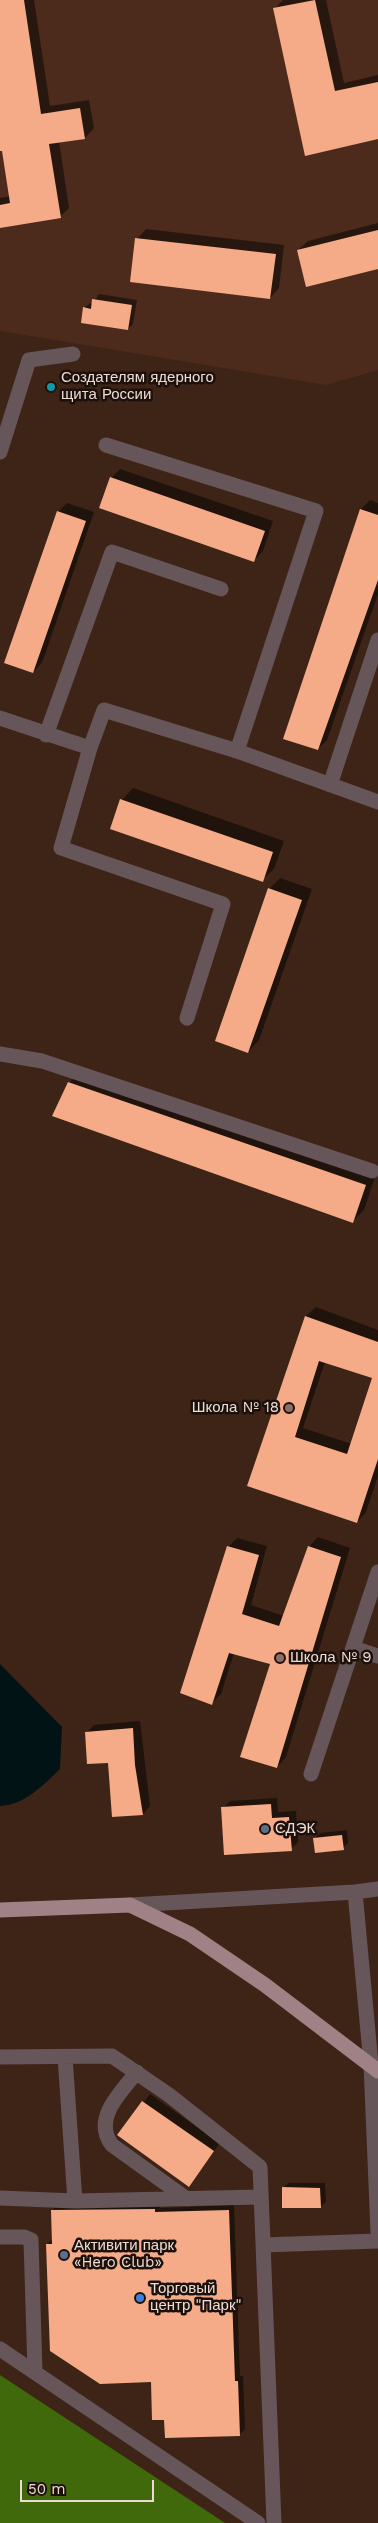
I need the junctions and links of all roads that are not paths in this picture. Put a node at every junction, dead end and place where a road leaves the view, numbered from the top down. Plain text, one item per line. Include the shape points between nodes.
1 (72, 354) dead end
2 (106, 445) dead end
3 (0, 452) edge
4 (221, 589) dead end
5 (378, 640) edge
6 (0, 718) edge
7 (46, 735) junction
8 (90, 748) junction
9 (237, 751) junction
10 (330, 785) junction
11 (378, 802) edge
12 (187, 1018) dead end
13 (0, 1054) edge
14 (372, 1171) dead end
15 (378, 1572) edge
16 (353, 1648) junction
17 (378, 1656) edge
18 (310, 1774) dead end
19 (378, 1888) edge
20 (354, 1892) junction
21 (130, 1905) junction
22 (0, 1910) edge
23 (0, 2057) edge
24 (65, 2057) junction
25 (374, 2067) edge
26 (137, 2072) junction
27 (261, 2197) junction
28 (0, 2198) edge
29 (187, 2198) junction
30 (74, 2201) junction
31 (377, 2202) edge
32 (378, 2232) edge
33 (0, 2237) edge
34 (378, 2241) edge
35 (263, 2245) junction
36 (0, 2349) edge
37 (35, 2371) junction
38 (258, 2523) edge
39 (274, 2523) edge

1 - 3 street via 28,360
2 - 9 street via 316,512
4 - 7 street via 112,552
5 - 10 street
6 - 7 street
7 - 8 street
8 - 9 street via 104,710
8 - 12 street via 61,848 223,904
9 - 10 street
10 - 11 street
13 - 14 street via 42,1060
15 - 16 street
16 - 17 street
16 - 18 street
19 - 20 street
20 - 21 street
20 - 25 street
21 - 22 main road
21 - 25 main road via 190,1934 265,1985
23 - 24 street
24 - 26 street via 112,2056
24 - 30 street
25 - 31 street
26 - 27 street via 260,2167
26 - 29 street via 109,2107 107,2139
27 - 29 street
27 - 35 street
28 - 30 street
29 - 30 street
31 - 32 street
33 - 37 street via 24,2236 31,2240
34 - 35 street
35 - 39 street
36 - 37 street
37 - 38 street

